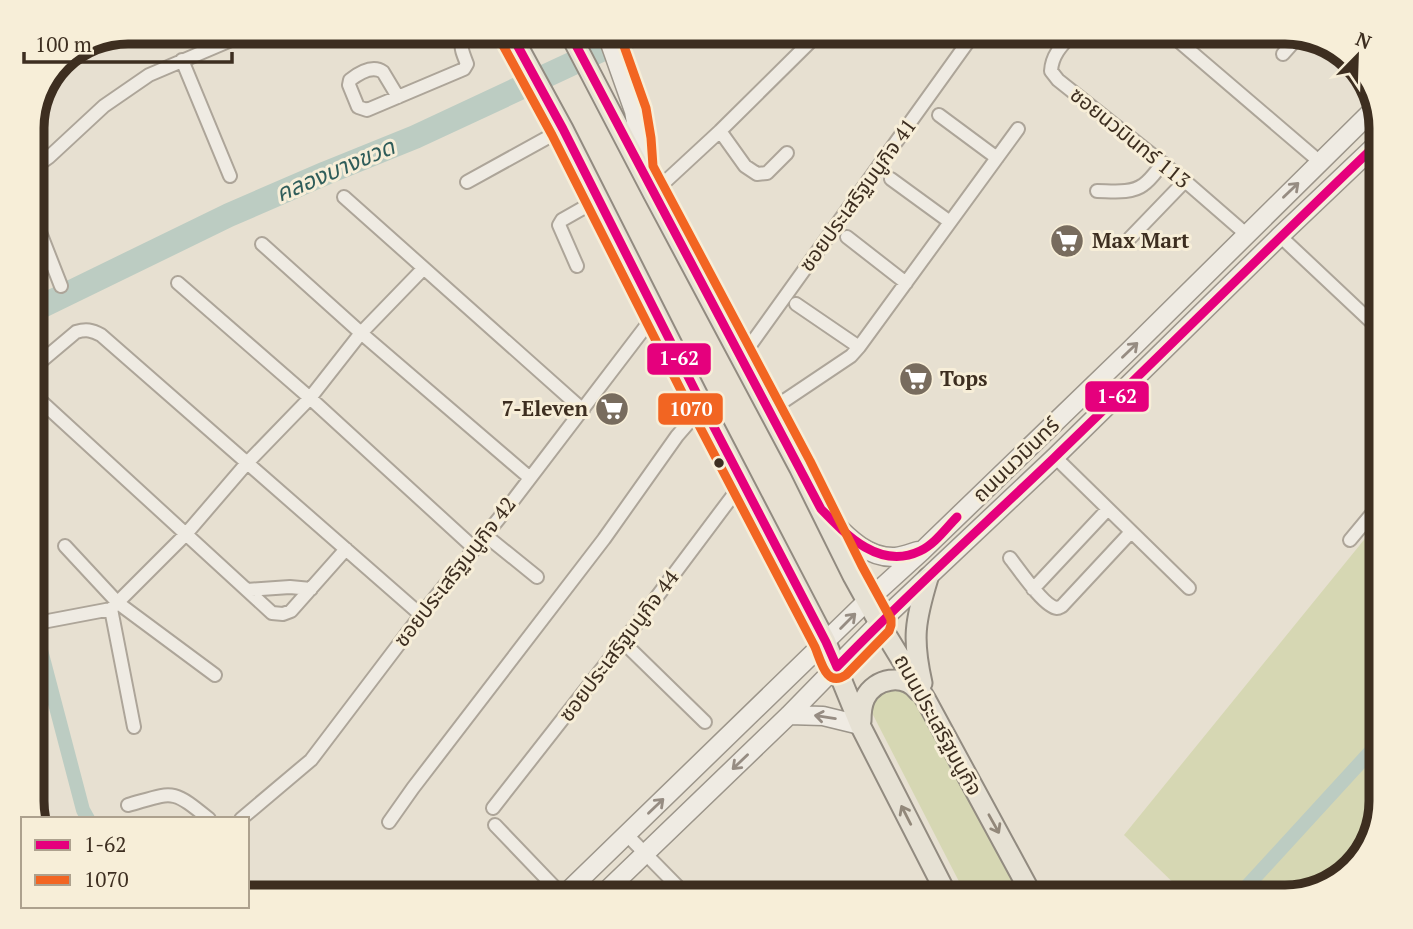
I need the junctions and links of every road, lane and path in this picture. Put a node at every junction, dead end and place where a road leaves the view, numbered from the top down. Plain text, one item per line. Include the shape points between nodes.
1 (220, 44) edge
2 (462, 44) edge
3 (517, 44) edge
4 (575, 44) edge
5 (610, 44) edge
6 (808, 44) edge
7 (966, 44) edge
8 (1064, 44) edge
9 (1182, 44) edge
10 (1292, 44) edge
11 (1283, 54) dead end
12 (181, 60) junction
13 (398, 97) dead end
14 (939, 115) dead end
15 (1368, 115) edge
16 (559, 121) junction
17 (1018, 129) dead end
18 (720, 131) junction
19 (787, 153) dead end
20 (1369, 156) edge
21 (997, 158) junction
22 (44, 161) edge
23 (1320, 162) junction
24 (1163, 163) junction
25 (641, 169) junction
26 (230, 176) dead end
27 (891, 179) dead end
28 (1185, 181) junction
29 (467, 182) dead end
30 (1097, 191) dead end
31 (653, 193) junction
32 (344, 197) dead end
33 (599, 199) junction
34 (950, 222) junction
35 (1246, 234) junction
36 (1280, 236) junction
37 (847, 237) dead end
38 (1130, 238) dead end
39 (44, 243) edge
40 (262, 244) dead end
41 (577, 266) dead end
42 (424, 269) junction
43 (178, 283) dead end
44 (905, 283) junction
45 (61, 286) dead end
46 (796, 304) dead end
47 (656, 313) junction
48 (1369, 320) edge
49 (361, 333) junction
50 (859, 347) junction
51 (741, 358) junction
52 (44, 359) edge
53 (310, 398) junction
54 (44, 404) edge
55 (703, 405) junction
56 (583, 410) junction
57 (769, 411) junction
58 (1055, 457) junction
59 (247, 463) junction
60 (530, 478) junction
61 (743, 482) junction
62 (821, 509) junction
63 (1108, 509) junction
64 (1369, 518) edge
65 (1131, 532) junction
66 (186, 534) junction
67 (485, 535) junction
68 (1350, 540) dead end
69 (65, 546) dead end
70 (474, 548) junction
71 (346, 549) junction
72 (922, 551) junction
73 (1010, 558) dead end
74 (537, 577) dead end
75 (928, 578) junction
76 (1188, 588) dead end
77 (311, 589) junction
78 (1033, 589) junction
79 (247, 590) junction
80 (867, 601) junction
81 (114, 606) junction
82 (421, 615) junction
83 (44, 622) edge
84 (879, 623) junction
85 (624, 642) junction
86 (826, 642) junction
87 (836, 667) junction
88 (215, 675) dead end
89 (926, 700) junction
90 (789, 715) junction
91 (705, 722) dead end
92 (860, 725) junction
93 (134, 727) dead end
94 (128, 805) dead end
95 (493, 808) dead end
96 (207, 817) edge
97 (243, 817) edge
98 (389, 822) dead end
99 (495, 825) dead end
100 (627, 835) junction
101 (645, 853) junction
102 (552, 885) edge
103 (575, 885) edge
104 (613, 885) edge
105 (676, 885) edge
106 (941, 885) edge
107 (1026, 885) edge

1 - 12 street
2 - 13 street via 464,69
3 - 16 main road
4 - 25 main road, ถนนประเสริฐมนูกิจ
5 - 25 main road via 636,121
6 - 18 street
7 - 51 street, ซอยประเสริฐมนูกิจ 41
8 - 24 street, ซอยนวมินทร์ 113 via 1052,62 1051,71 1058,80
9 - 23 street
10 - 11 street
12 - 22 street via 149,75 104,106
12 - 26 street
14 - 21 street
15 - 23 main road, ถนนนวมินทร์
16 - 29 street
16 - 33 main road
17 - 21 street
18 - 19 street via 745,166 757,174 767,173
18 - 31 street
20 - 36 main road, ถนนนวมินทร์
21 - 34 street
35 -> 23 main road, ถนนนวมินทร์
24 - 28 street, ซอยนวมินทร์ 113
24 - 30 street via 1138,188
25 - 31 main road, ถนนประเสริฐมนูกิจ
27 - 34 street
28 - 35 street, ซอยนวมินทร์ 113
28 - 38 street
31 - 51 main road, ถนนประเสริฐมนูกิจ
32 - 42 street
33 - 41 street via 559,225
33 - 47 main road
34 - 44 street
72 -> 35 main road, ถนนนวมินทร์
36 - 48 street
36 - 58 main road, ถนนนวมินทร์
37 - 44 street
39 - 45 street
40 - 49 street
42 - 49 street
42 - 56 street
43 - 53 street
44 - 50 street
46 - 50 street
47 - 55 main road
47 - 56 street, ซอยประเสริฐมนูกิจ 42
49 - 53 street
49 - 60 street
50 - 57 street
51 - 57 main road, ถนนประเสริฐมนูกิจ
52 - 59 street via 76,332 101,335
53 - 59 street
53 - 70 street
54 - 66 street
55 - 61 main road
55 - 98 street
56 - 60 street, ซอยประเสริฐมนูกิจ 42
57 - 62 main road, ถนนประเสริฐมนูกิจ
58 - 63 street
58 - 75 main road, ถนนนวมินทร์
59 - 66 street
59 - 71 street
60 - 67 street, ซอยประเสริฐมนูกิจ 42
61 - 85 street, ซอยประเสริฐมนูกิจ 44
61 - 86 main road
62 - 72 main road via 858,545 876,554 895,557
62 - 80 main road, ถนนประเสริฐมนูกิจ
63 - 65 street
63 - 78 street
64 - 68 street
65 - 76 street
65 - 78 street via 1062,606 1053,607
66 - 79 street
66 - 81 street
67 - 70 street, ซอยประเสริฐมนูกิจ 42
67 - 74 street
69 - 81 street
70 - 82 street, ซอยประเสริฐมนูกิจ 42
71 - 77 street
71 - 82 street
72 - 80 main road, ถนนนวมินทร์
73 - 78 street
75 - 84 main road, ถนนนวมินทร์
75 - 89 main road via 915,638
77 - 79 street
77 - 79 street via 283,614 272,613
80 - 84 main road, ถนนประเสริฐมนูกิจ
86 -> 80 main road, ถนนนวมินทร์
81 - 83 street
81 - 88 street
81 - 93 street
82 - 97 street, ซอยประเสริฐมนูกิจ 42 via 311,760
84 - 87 main road, ถนนนวมินทร์
84 - 89 main road, ถนนประเสริฐมนูกิจ
85 - 91 street
85 - 95 street, ซอยประเสริฐมนูกิจ 44
86 - 87 main road
100 -> 86 main road, ถนนนวมินทร์
87 - 90 main road, ถนนนวมินทร์
87 - 92 main road
89 - 92 main road via 913,685 896,679 878,683 866,696
89 -> 107 main road, ถนนประเสริฐมนูกิจ
92 -> 90 main road via 823,716
90 -> 101 main road, ถนนนวมินทร์
106 -> 92 main road
94 - 96 street via 174,794
99 - 102 street
100 - 101 street
100 - 103 main road, ถนนนวมินทร์
101 - 104 main road, ถนนนวมินทร์
101 - 105 street

